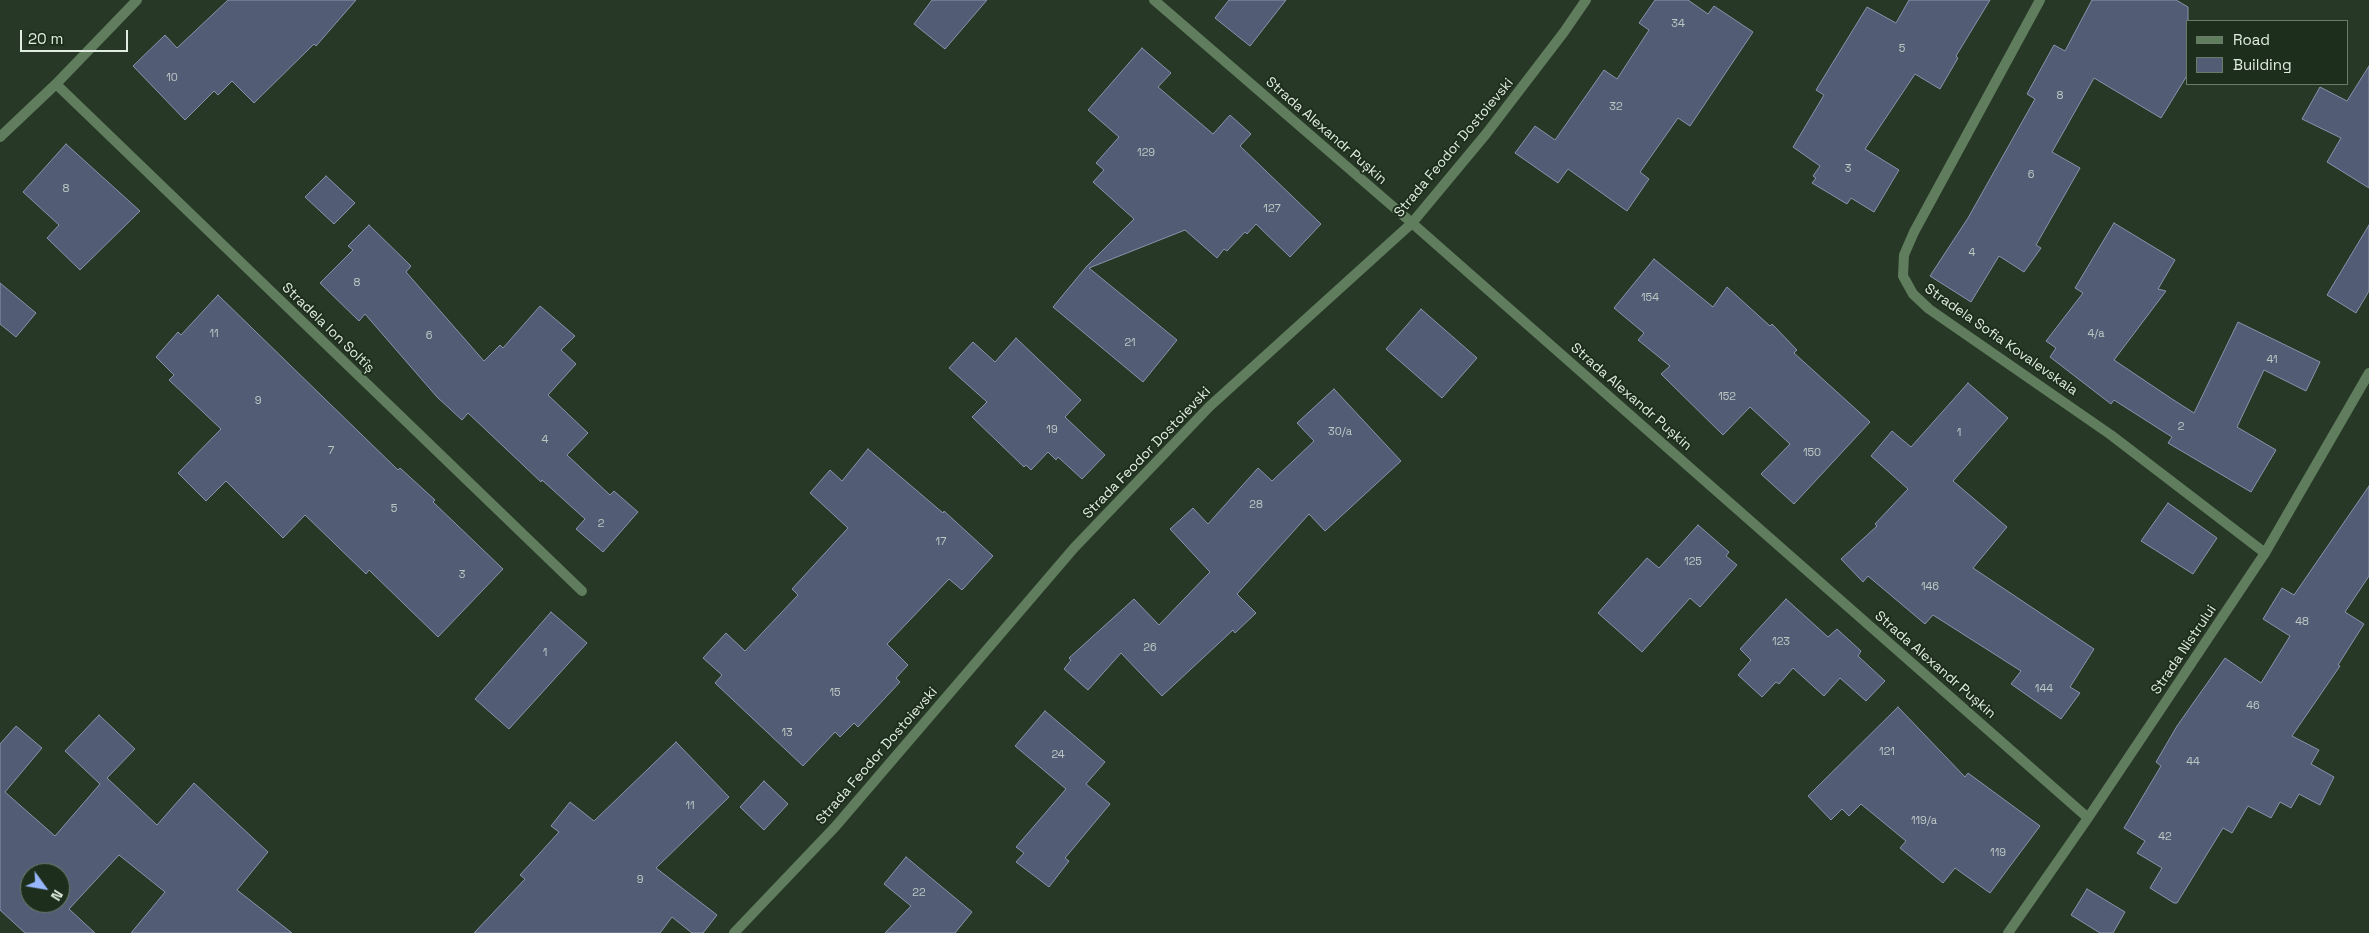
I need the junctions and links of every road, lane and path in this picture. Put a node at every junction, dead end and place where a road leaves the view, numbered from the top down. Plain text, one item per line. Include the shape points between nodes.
1 (137, 0) edge
2 (1154, 0) edge
3 (1586, 0) edge
4 (2040, 0) edge
5 (56, 84) junction
6 (0, 138) edge
7 (1412, 222) junction
8 (2369, 373) edge
9 (2265, 553) junction
10 (582, 592) dead end
11 (2088, 818) junction
12 (734, 933) edge
13 (2008, 933) edge

1 - 5 street
2 - 7 street, Strada Alexandr Pușkin
3 - 7 street, Strada Feodor Dostoievski via 1486,134
4 - 9 street, Stradela Sofia Kovalevskaia via 1914,232 1904,255 1903,276 1913,294 1929,309 2112,435
5 - 6 street
5 - 10 street, Stradela Ion Soltîș
7 - 11 street, Strada Alexandr Pușkin
7 - 12 street, Strada Feodor Dostoievski via 1210,406 1074,548 835,827
8 - 9 street, Strada Nistrului
9 - 11 street, Strada Nistrului
11 - 13 street, Strada Nistrului

